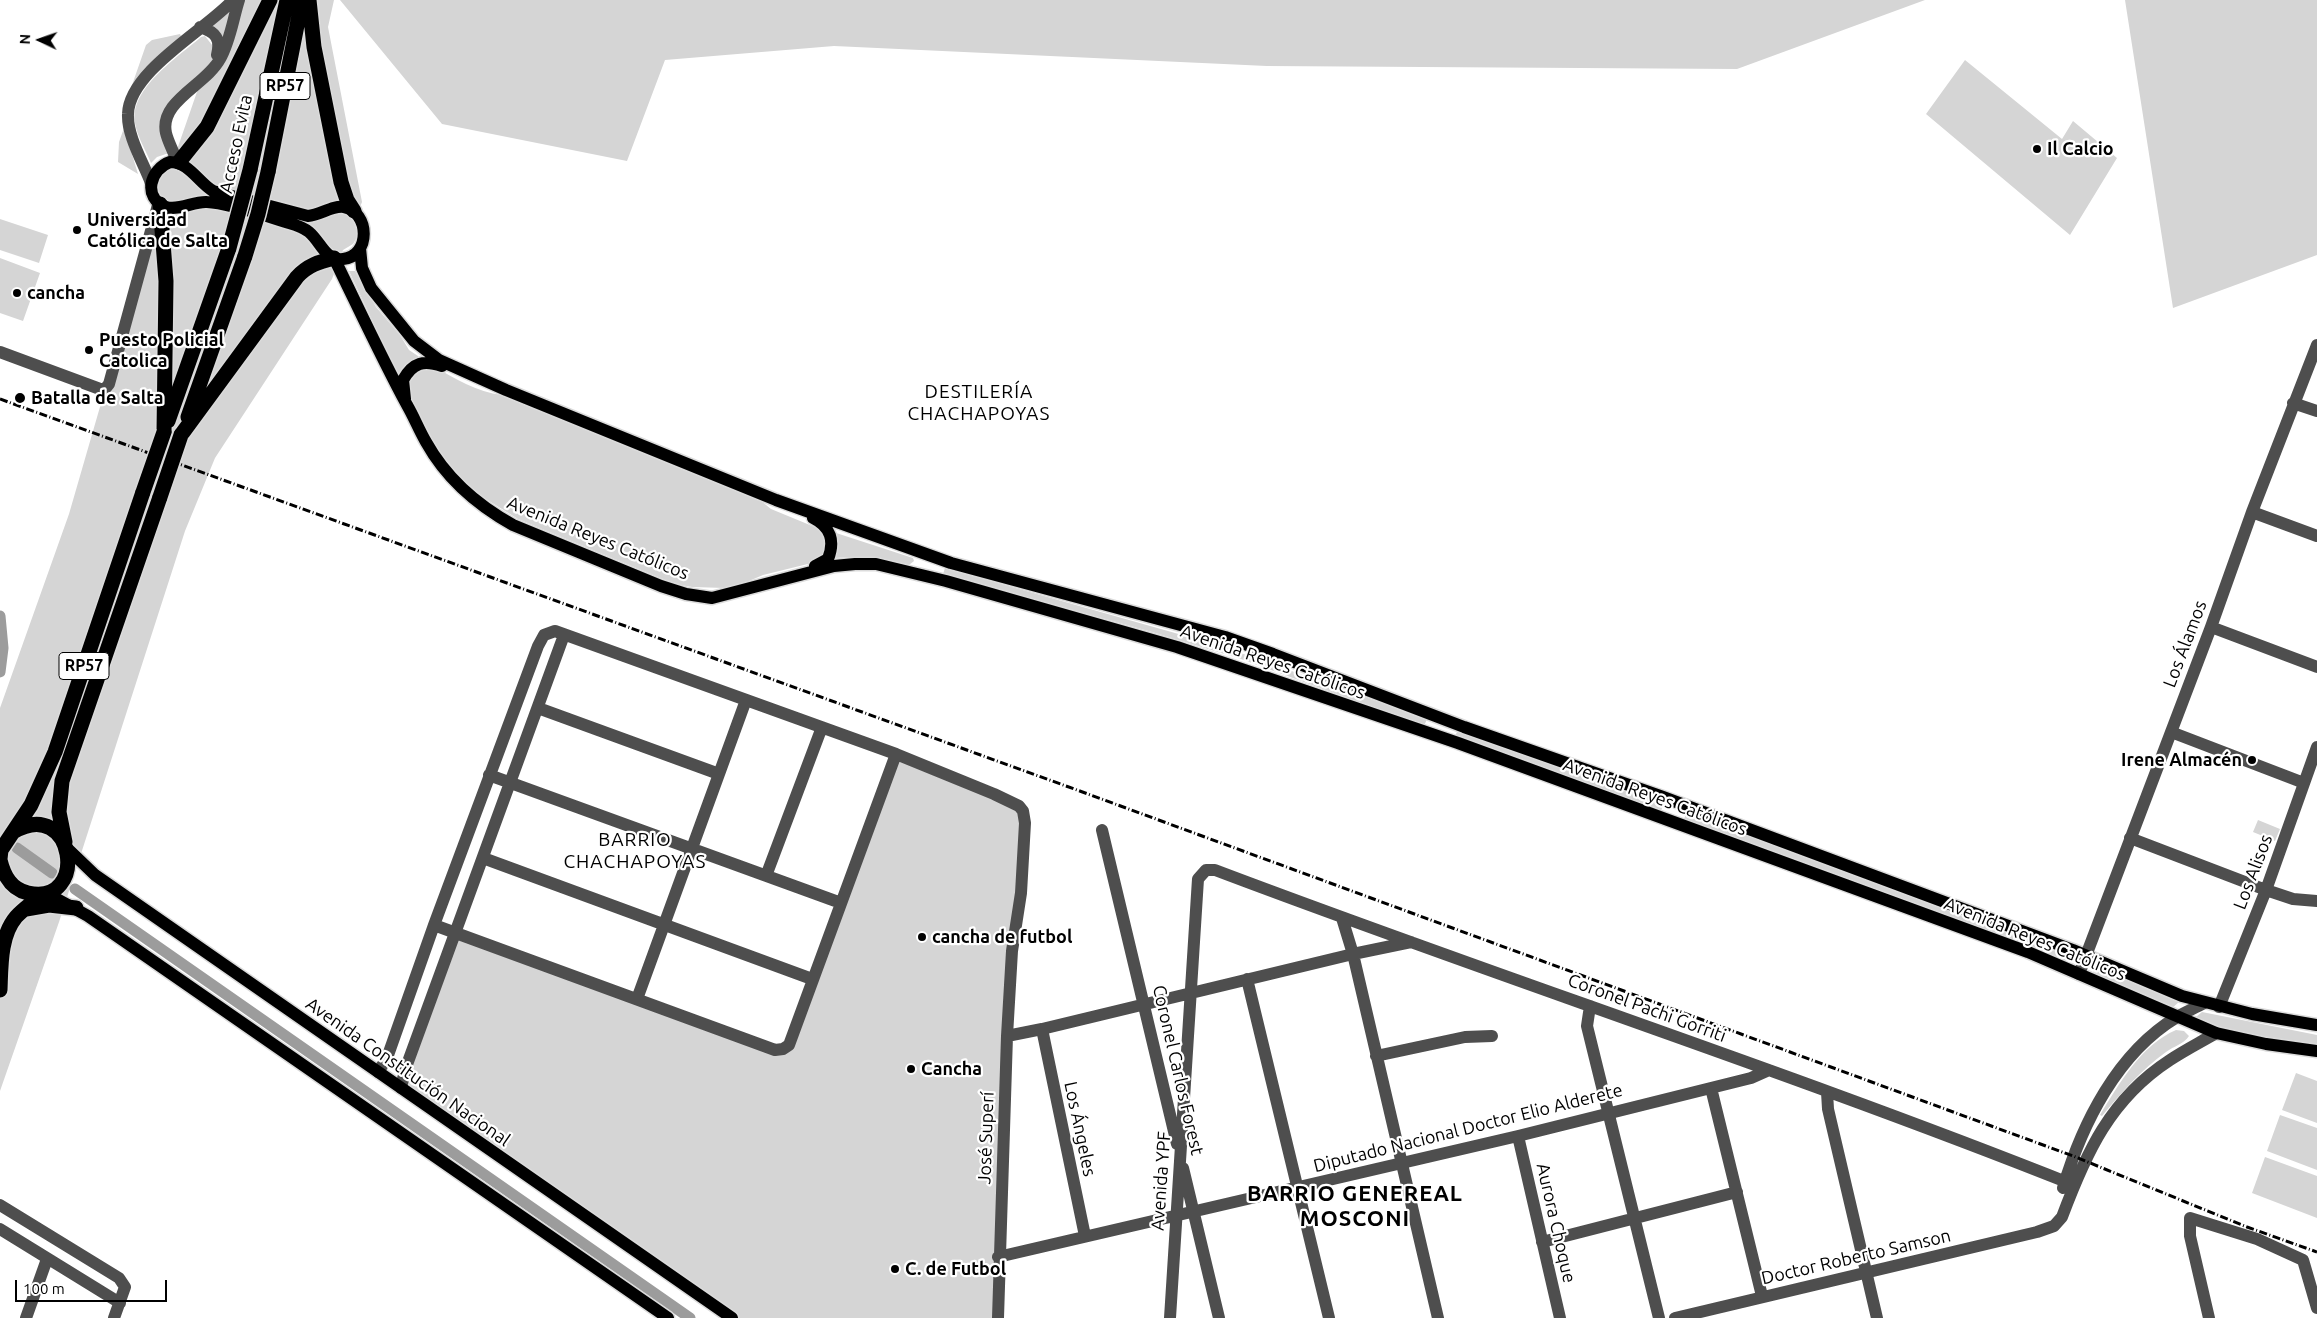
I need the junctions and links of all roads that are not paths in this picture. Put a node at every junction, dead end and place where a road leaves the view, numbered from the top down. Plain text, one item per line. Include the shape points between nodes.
1 (233, 0) edge
2 (239, 0) edge
3 (270, 0) edge
4 (286, 0) edge
5 (302, 0) edge
6 (309, 0) edge
7 (200, 27) junction
8 (214, 67) junction
9 (178, 162) junction
10 (151, 183) junction
11 (160, 204) junction
12 (354, 210) junction
13 (360, 248) junction
14 (334, 258) junction
15 (2317, 345) edge
16 (0, 352) edge
17 (506, 390) junction
18 (2294, 403) junction
19 (406, 404) junction
20 (2317, 411) edge
21 (164, 432) junction
22 (181, 435) junction
23 (776, 500) junction
24 (2252, 512) junction
25 (2317, 536) edge
26 (756, 586) junction
27 (2211, 626) junction
28 (564, 635) junction
29 (2317, 667) edge
30 (746, 700) junction
31 (538, 708) junction
32 (822, 727) junction
33 (2171, 732) junction
34 (2317, 747) edge
35 (896, 754) junction
36 (2315, 761) edge
37 (719, 774) junction
38 (490, 775) junction
39 (510, 783) junction
40 (2304, 783) junction
41 (1102, 830) dead end
42 (12, 833) junction
43 (2130, 838) junction
44 (66, 846) junction
45 (692, 849) junction
46 (483, 858) junction
47 (0, 860) edge
48 (1206, 870) joint
49 (766, 876) junction
50 (2266, 890) junction
51 (44, 894) junction
52 (2317, 901) edge
53 (840, 903) junction
54 (76, 908) junction
55 (26, 909) junction
56 (1342, 918) junction
57 (434, 925) junction
58 (665, 925) junction
59 (455, 933) junction
60 (1412, 942) junction
61 (1353, 954) junction
62 (2087, 956) junction
63 (2079, 974) junction
64 (812, 979) junction
65 (1247, 979) junction
66 (0, 990) edge
67 (1192, 993) junction
68 (637, 1000) junction
69 (1144, 1003) junction
70 (2204, 1003) junction
71 (1590, 1006) junction
72 (2219, 1007) junction
73 (2176, 1017) junction
74 (2317, 1025) edge
75 (1042, 1029) junction
76 (2216, 1033) junction
77 (1007, 1036) junction
78 (1492, 1036) dead end
79 (2317, 1052) edge
80 (1376, 1056) junction
81 (1769, 1070) junction
82 (378, 1072) junction
83 (401, 1088) junction
84 (1712, 1088) junction
85 (1827, 1092) junction
86 (1608, 1112) junction
87 (1518, 1136) junction
88 (1180, 1158) junction
89 (1400, 1163) junction
90 (2069, 1183) junction
91 (1297, 1188) junction
92 (1737, 1192) junction
93 (0, 1205) edge
94 (1194, 1211) junction
95 (1176, 1215) junction
96 (1634, 1217) junction
97 (0, 1229) edge
98 (1085, 1236) junction
99 (1542, 1242) junction
100 (998, 1257) junction
101 (47, 1259) junction
102 (1866, 1272) junction
103 (1762, 1296) junction
104 (120, 1303) junction
105 (2317, 1308) edge
106 (26, 1318) edge
107 (114, 1318) edge
108 (668, 1318) edge
109 (732, 1318) edge
110 (998, 1318) edge
111 (1170, 1318) edge
112 (1219, 1318) edge
113 (1329, 1318) edge
114 (1438, 1318) edge
115 (1560, 1318) edge
116 (1659, 1318) edge
117 (1675, 1318) edge
118 (1877, 1318) edge
119 (2209, 1318) edge

1 - 7 street
2 - 8 street via 223,52
3 - 9 highway via 207,127
4 - 21 highway, Acceso Evita / RP57, bridge via 250,170 229,248
5 - 22 highway, Acceso Evita / RP57, bridge via 258,214
6 - 12 highway via 314,47 341,182
7 - 8 street via 211,30 218,40
7 - 10 street via 145,77 129,107 129,128
8 - 9 street via 170,108 165,119 166,135
9 - 10 main road via 164,164
9 - 12 main road via 213,191 308,216 338,207
10 - 11 main road
11 - 14 main road, Avenida Reyes Católicos via 168,208 206,202 291,224 308,231 327,255
11 - 16 street via 105,389 100,390
11 - 21 highway via 166,281
12 - 13 main road, Avenida Reyes Católicos via 363,225
13 - 14 main road via 350,257
13 - 17 main road, Avenida Reyes Católicos via 362,268 371,288 414,341 439,360
14 - 19 main road, Avenida Reyes Católicos
14 - 22 highway via 306,268 297,277
15 - 18 street, Los Álamos
17 - 19 main road via 436,364 420,362 408,371 403,380
17 - 23 main road, Avenida Reyes Católicos
18 - 20 street
18 - 24 street, Los Álamos
19 - 26 main road, Avenida Reyes Católicos via 426,443 451,477 474,499 513,525 686,594 712,598
21 - 42 highway, Acceso Evita / RP57, bridge via 55,752 31,804
22 - 44 highway, Acceso Evita / RP57, bridge via 62,781 59,812
23 - 26 main road via 820,522 829,531 832,549 824,563
23 - 62 main road, Avenida Reyes Católicos via 951,563 1225,637
24 - 25 street
24 - 27 street, Los Álamos
26 - 63 main road, Avenida Reyes Católicos via 834,566 876,564 1177,647 1458,743 2018,948
27 - 29 street
27 - 33 street, Los Álamos
28 - 30 street
28 - 31 street
28 - 38 street via 549,632 538,646
30 - 32 street
30 - 37 street
31 - 37 street
31 - 39 street
32 - 35 street
32 - 49 street
33 - 40 street
33 - 43 street, Los Álamos
34 - 36 street, Los Alisos
35 - 53 street
35 - 77 street, José Superí via 994,794 1023,811 1021,893 1012,951
36 - 40 street, Los Alisos
37 - 45 street
38 - 39 street
38 - 57 street
39 - 45 street
39 - 46 street
40 - 50 street, Los Alisos
41 - 69 street, Coronel Carlos Forest
42 - 44 highway via 22,827 40,826 57,833
42 - 47 highway, RP57 via 1,850
43 - 50 street
43 - 62 street, Los Álamos
44 - 51 highway, RP57 via 68,871 61,883
44 - 82 main road, Avenida Constitución Nacional via 95,875
45 - 49 street
45 - 58 street
46 - 58 street
46 - 59 street
47 - 51 highway, RP57 via 8,881 14,887 23,892
48 - 56 street, Coronel Pachi Gorriti via 1215,870
48 - 67 street, Avenida YPF via 1198,879
49 - 53 street
50 - 52 street via 2293,899
50 - 72 street, Los Alisos
51 - 54 main road
51 - 55 highway, RP57
53 - 64 street
54 - 55 highway via 49,905
54 - 108 main road
55 - 66 highway, RP57 via 15,919 6,935
56 - 60 street, Coronel Pachi Gorriti
56 - 61 street
57 - 59 street
57 - 82 street via 387,1058
58 - 64 street
58 - 68 street
59 - 68 street
59 - 83 street via 404,1070
60 - 61 street
60 - 71 street, Coronel Pachi Gorriti
61 - 65 street
61 - 80 street
62 - 63 street, Los Álamos
62 - 70 main road, Avenida Reyes Católicos
63 - 73 main road, Avenida Reyes Católicos
64 - 68 street via 789,1045 779,1050
65 - 67 street
65 - 91 street
67 - 69 street
67 - 88 street, Avenida YPF
69 - 75 street
69 - 88 street, Coronel Carlos Forest
70 - 72 main road, Avenida Reyes Católicos
70 - 73 street, Doctor Roberto Samson
71 - 81 street, Coronel Pachi Gorriti
71 - 86 street via 1586,1026
72 - 74 main road, Avenida Reyes Católicos
73 - 76 main road, Avenida Reyes Católicos
73 - 90 street, Doctor Roberto Samson via 2140,1046 2108,1089 2082,1134
75 - 77 street
75 - 98 street, Los Ángeles
76 - 79 main road, Avenida Reyes Católicos
76 - 90 street, Doctor Roberto Samson via 2158,1069 2124,1100 2100,1130
77 - 100 street, José Superí
78 - 80 street via 1465,1037
80 - 89 street
81 - 84 street, Diputado Nacional Doctor Elio Alderete
81 - 85 street, Coronel Pachi Gorriti
82 - 83 main road, Avenida Constitución Nacional
83 - 109 main road, Avenida Constitución Nacional
84 - 86 street, Diputado Nacional Doctor Elio Alderete
84 - 92 street
85 - 90 street, Coronel Pachi Gorriti via 1984,1148
85 - 102 street via 1828,1109
86 - 87 street, Diputado Nacional Doctor Elio Alderete
86 - 96 street
87 - 89 street, Diputado Nacional Doctor Elio Alderete
87 - 99 street, Aurora Choque
88 - 94 street, Coronel Carlos Forest
88 - 95 street, Avenida YPF
89 - 91 street, Diputado Nacional Doctor Elio Alderete
89 - 114 street
90 - 102 street, Doctor Roberto Samson via 2058,1223 2045,1229
91 - 94 street, Diputado Nacional Doctor Elio Alderete
91 - 113 street
92 - 96 street
92 - 103 street
93 - 104 street via 119,1278 125,1287
94 - 95 street, Diputado Nacional Doctor Elio Alderete
94 - 112 street, Coronel Carlos Forest
95 - 98 street, Diputado Nacional Doctor Elio Alderete
95 - 111 street, Avenida YPF
96 - 99 street
96 - 116 street
97 - 101 street
98 - 100 street, Diputado Nacional Doctor Elio Alderete
99 - 115 street, Aurora Choque
100 - 110 street, José Superí
101 - 104 street
101 - 106 street
102 - 103 street, Doctor Roberto Samson
102 - 118 street
103 - 117 street, Doctor Roberto Samson
104 - 107 street
105 - 119 street via 2303,1260 2257,1239 2190,1218 2190,1236

